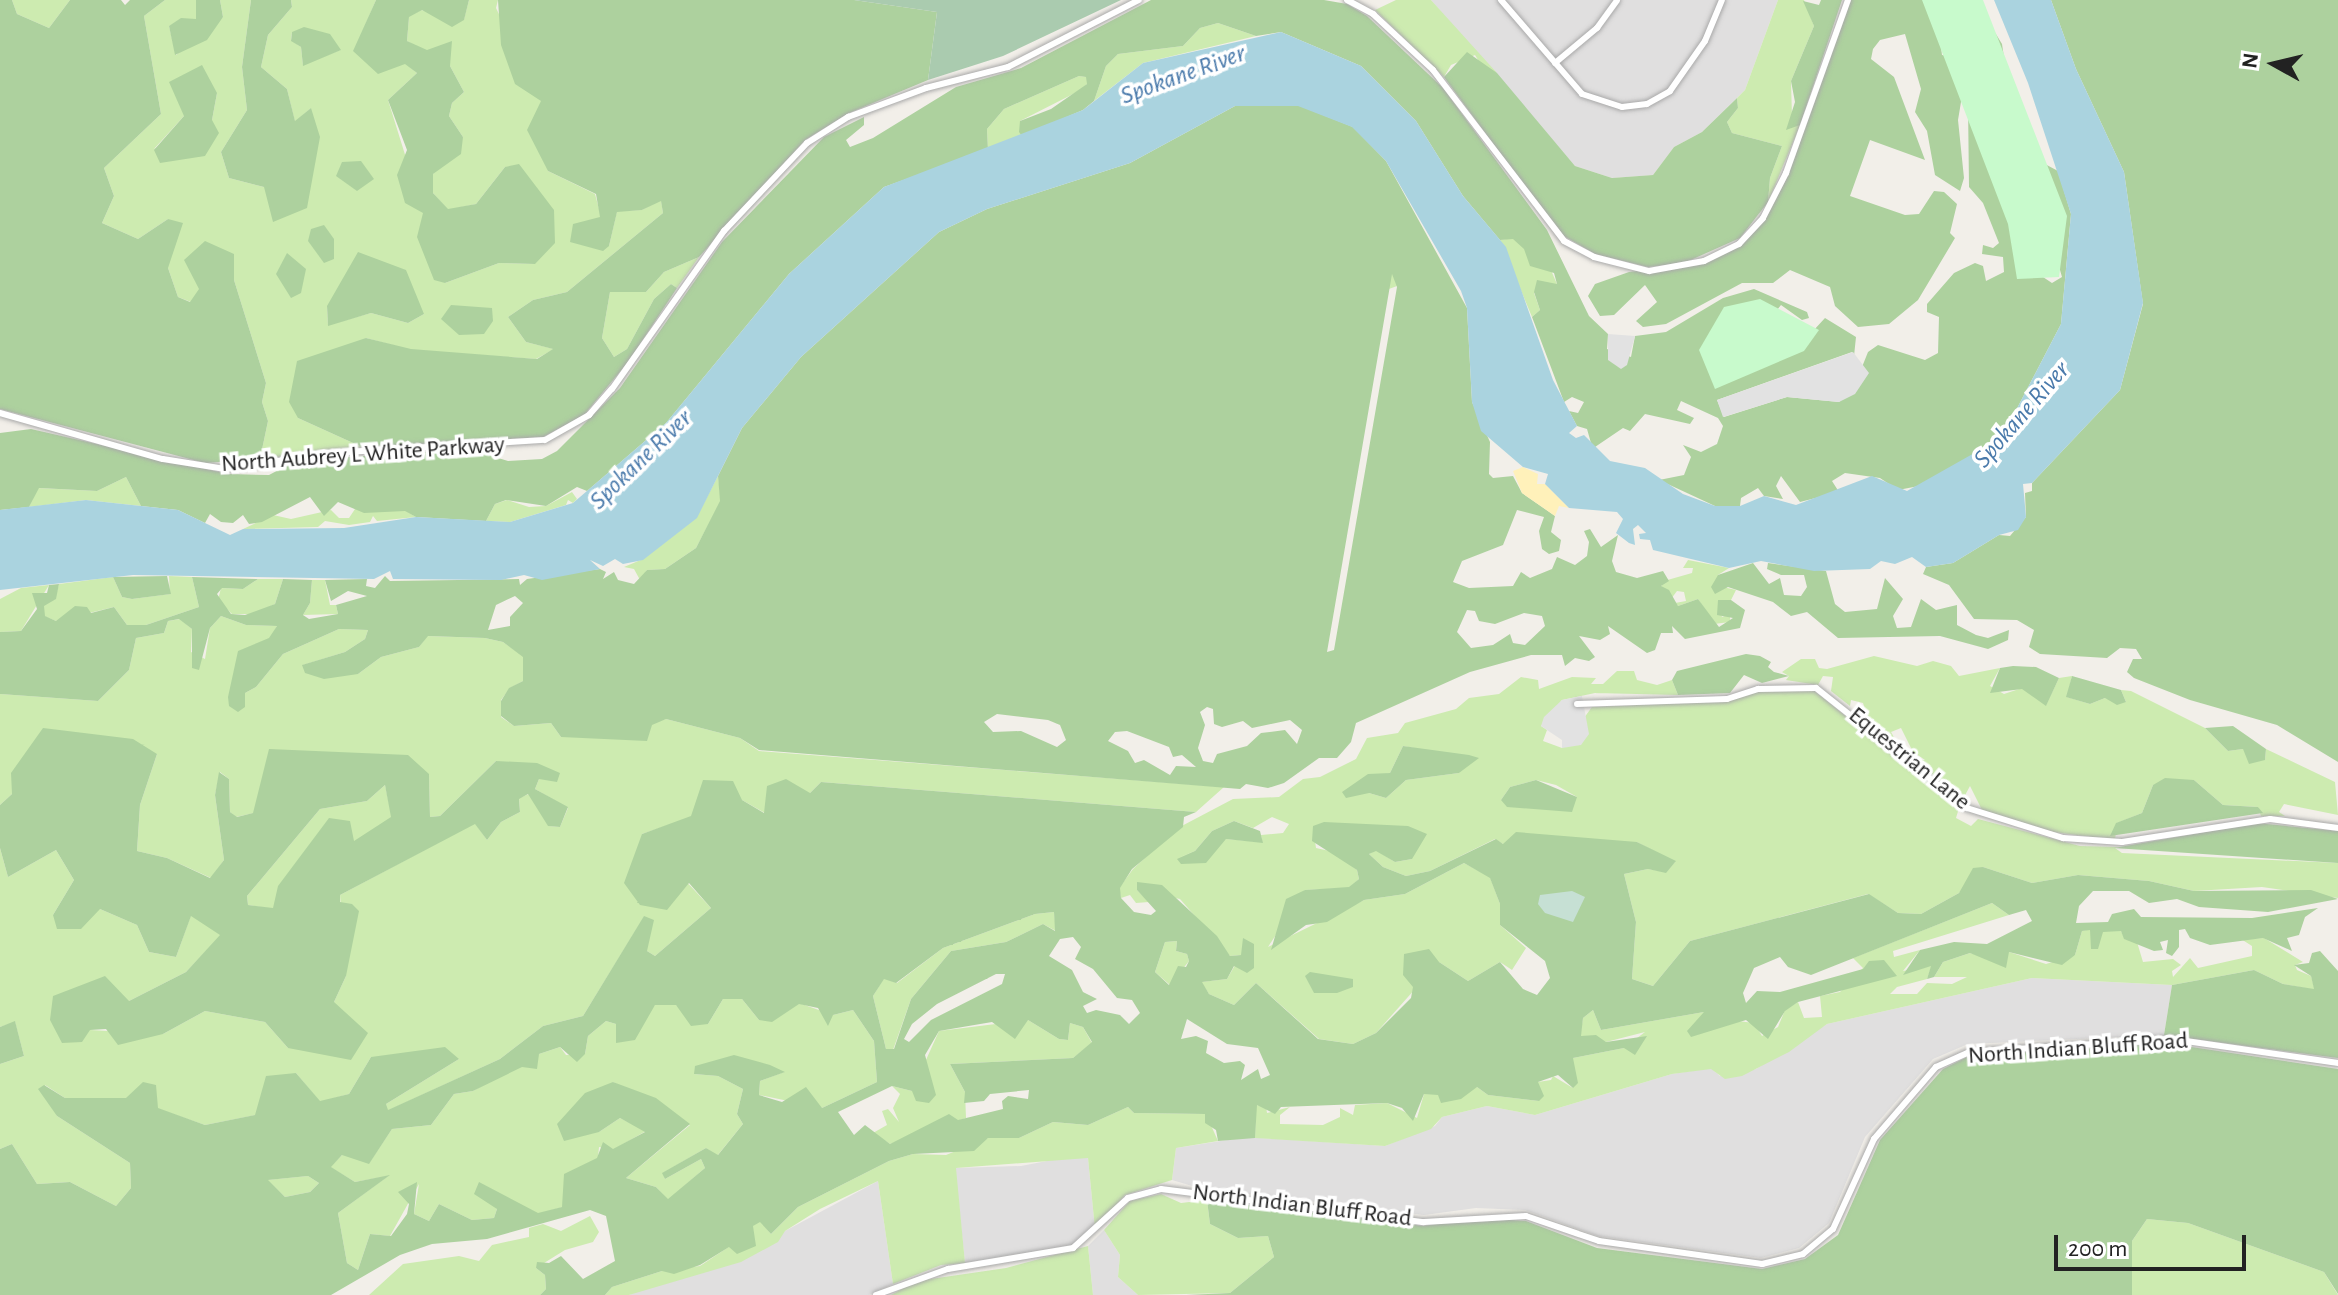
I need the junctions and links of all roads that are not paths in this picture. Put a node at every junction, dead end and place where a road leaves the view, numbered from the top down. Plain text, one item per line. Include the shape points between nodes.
1 (1139, 0) edge
2 (1347, 0) edge
3 (1501, 0) edge
4 (1617, 0) edge
5 (1722, 0) edge
6 (1848, 0) edge
7 (1555, 63) junction
8 (0, 413) edge
9 (1577, 704) dead end
10 (2338, 828) edge
11 (2338, 1063) edge
12 (876, 1295) edge

1 - 8 street, North Aubrey L White Parkway via 1008,67 926,88 848,117 807,143 724,231 612,389 578,423 545,440 330,453 225,469 163,459
2 - 6 street via 1373,14 1433,70 1564,241 1594,257 1649,271 1704,261 1739,244 1763,218 1786,173
3 - 7 street
4 - 7 street via 1597,28
5 - 7 street via 1688,67 1670,91 1647,104 1599,103 1582,94
9 - 10 street, Equestrian Lane via 1727,699 1758,689 1816,688 1967,808 2063,838 2122,842 2270,819
11 - 12 street, North Indian Bluff Road via 2172,1039 1969,1052 1936,1067 1874,1139 1833,1229 1803,1254 1762,1264 1599,1241 1526,1216 1424,1222 1161,1189 1128,1198 1073,1248 948,1269

